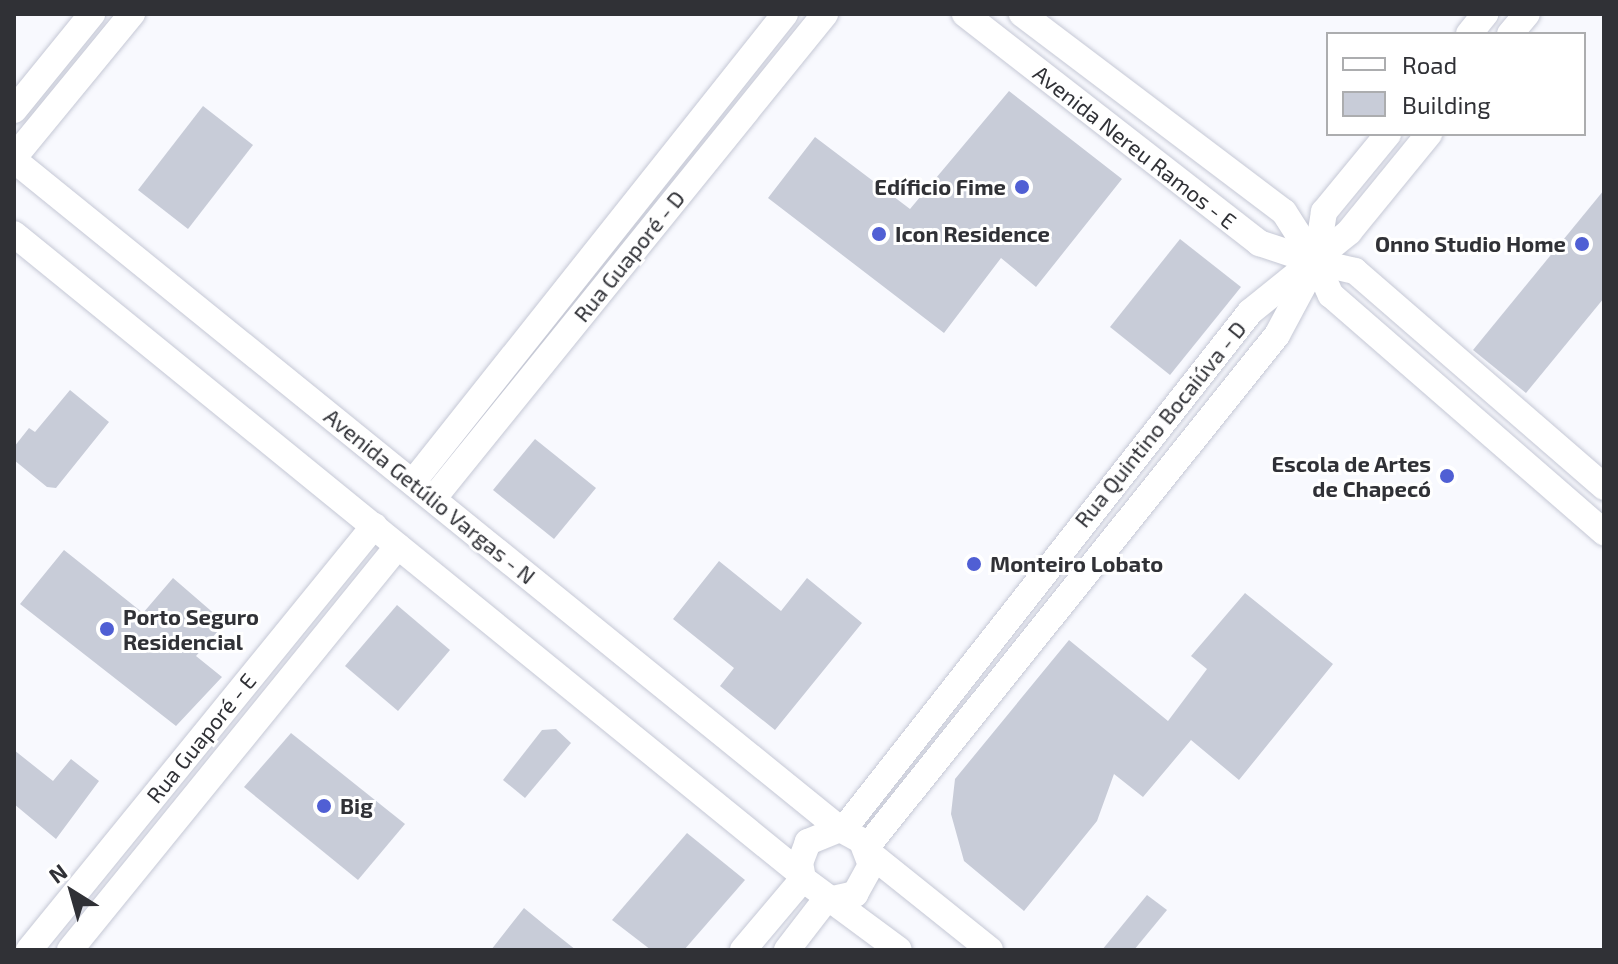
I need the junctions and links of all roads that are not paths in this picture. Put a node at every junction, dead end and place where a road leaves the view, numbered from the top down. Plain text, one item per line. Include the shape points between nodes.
1 (92, 14) edge
2 (132, 14) edge
3 (785, 14) edge
4 (825, 14) edge
5 (965, 14) edge
6 (1022, 14) edge
7 (1485, 14) edge
8 (1527, 14) edge
9 (1471, 32) edge
10 (1512, 32) edge
11 (14, 110) edge
12 (1386, 136) edge
13 (1427, 136) edge
14 (16, 157) edge
15 (14, 191) edge
16 (14, 234) edge
17 (1316, 262) junction
18 (471, 409) junction
19 (492, 425) junction
20 (413, 482) junction
21 (1604, 487) edge
22 (433, 499) junction
23 (374, 526) junction
24 (1604, 532) edge
25 (398, 546) junction
26 (842, 829) junction
27 (868, 850) junction
28 (802, 877) junction
29 (830, 899) junction
30 (29, 950) edge
31 (70, 950) edge
32 (743, 950) edge
33 (787, 950) edge
34 (899, 950) edge
35 (990, 950) edge

1 - 11 street
2 - 14 street
3 - 18 street, Rua Guaporé - D
4 - 19 street, Rua Guaporé - D
5 - 17 street, Avenida Nereu Ramos - E via 1259,243
6 - 17 street, Avenida Nereu Ramos - E via 1284,212
7 - 9 street
8 - 10 street
12 - 17 street, Rua Quintino Bocaiúva - D via 1324,212
13 - 17 street, Rua Quintino Bocaiúva - D via 1349,232
14 - 15 street
14 - 20 street, Avenida Getúlio Vargas - N
16 - 23 street
17 - 21 street, Avenida Nereu Ramos - E via 1355,271
17 - 24 street, Avenida Nereu Ramos - E via 1331,295
17 - 26 street, Rua Quintino Bocaiúva - D via 1250,312
17 - 27 street, Rua Quintino Bocaiúva - D via 1277,335
18 - 19 street
18 - 20 street, Rua Guaporé - D
19 - 22 street, Rua Guaporé - D
20 - 22 street, Avenida Getúlio Vargas - N
22 - 26 street, Avenida Getúlio Vargas - N
23 - 25 street
23 - 30 street, Rua Guaporé - E
25 - 28 street
25 - 31 street, Rua Guaporé - E
26 - 27 street
26 - 28 street via 808,842
27 - 29 street via 863,886
27 - 35 street
28 - 29 street
28 - 32 street
29 - 33 street
29 - 34 street

